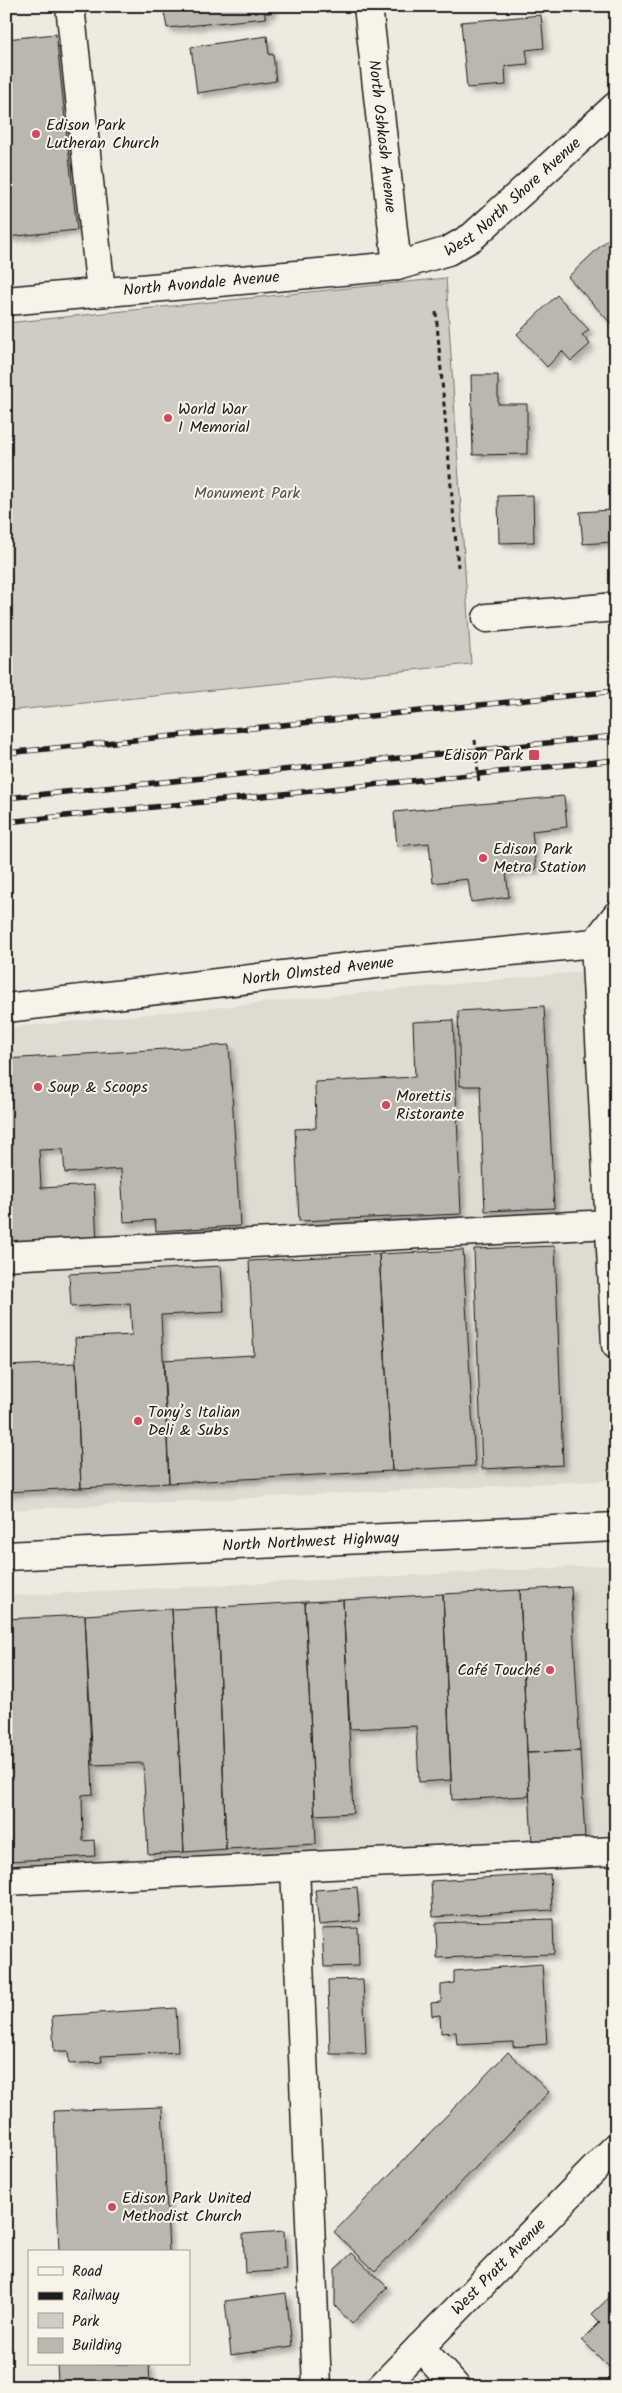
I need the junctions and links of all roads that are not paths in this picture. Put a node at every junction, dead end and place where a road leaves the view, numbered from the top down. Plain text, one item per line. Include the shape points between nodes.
1 (70, 6) edge
2 (368, 6) edge
3 (616, 106) edge
4 (397, 266) junction
5 (101, 292) junction
6 (6, 301) edge
7 (616, 607) edge
8 (487, 618) dead end
9 (616, 916) edge
10 (595, 943) junction
11 (6, 1008) edge
12 (611, 1208) edge
13 (6, 1256) edge
14 (616, 1345) edge
15 (616, 1527) edge
16 (6, 1556) edge
17 (616, 1851) edge
18 (295, 1867) junction
19 (6, 1881) edge
20 (616, 2147) edge
21 (420, 2347) junction
22 (317, 2387) edge
23 (381, 2387) edge
24 (456, 2387) edge

1 - 5 street
2 - 4 street, North Oshkosh Avenue
3 - 4 street, West North Shore Avenue via 472,237 448,251
4 - 5 street, North Avondale Avenue
5 - 6 street, North Avondale Avenue
7 - 8 street
9 - 10 street
10 - 11 street, North Olmsted Avenue
10 - 12 street
12 - 13 street
12 - 14 street
15 - 16 street, North Northwest Highway
17 - 18 street
18 - 19 street
18 - 22 street
20 - 21 street, West Pratt Avenue
21 - 23 street, West Pratt Avenue
21 - 24 street

